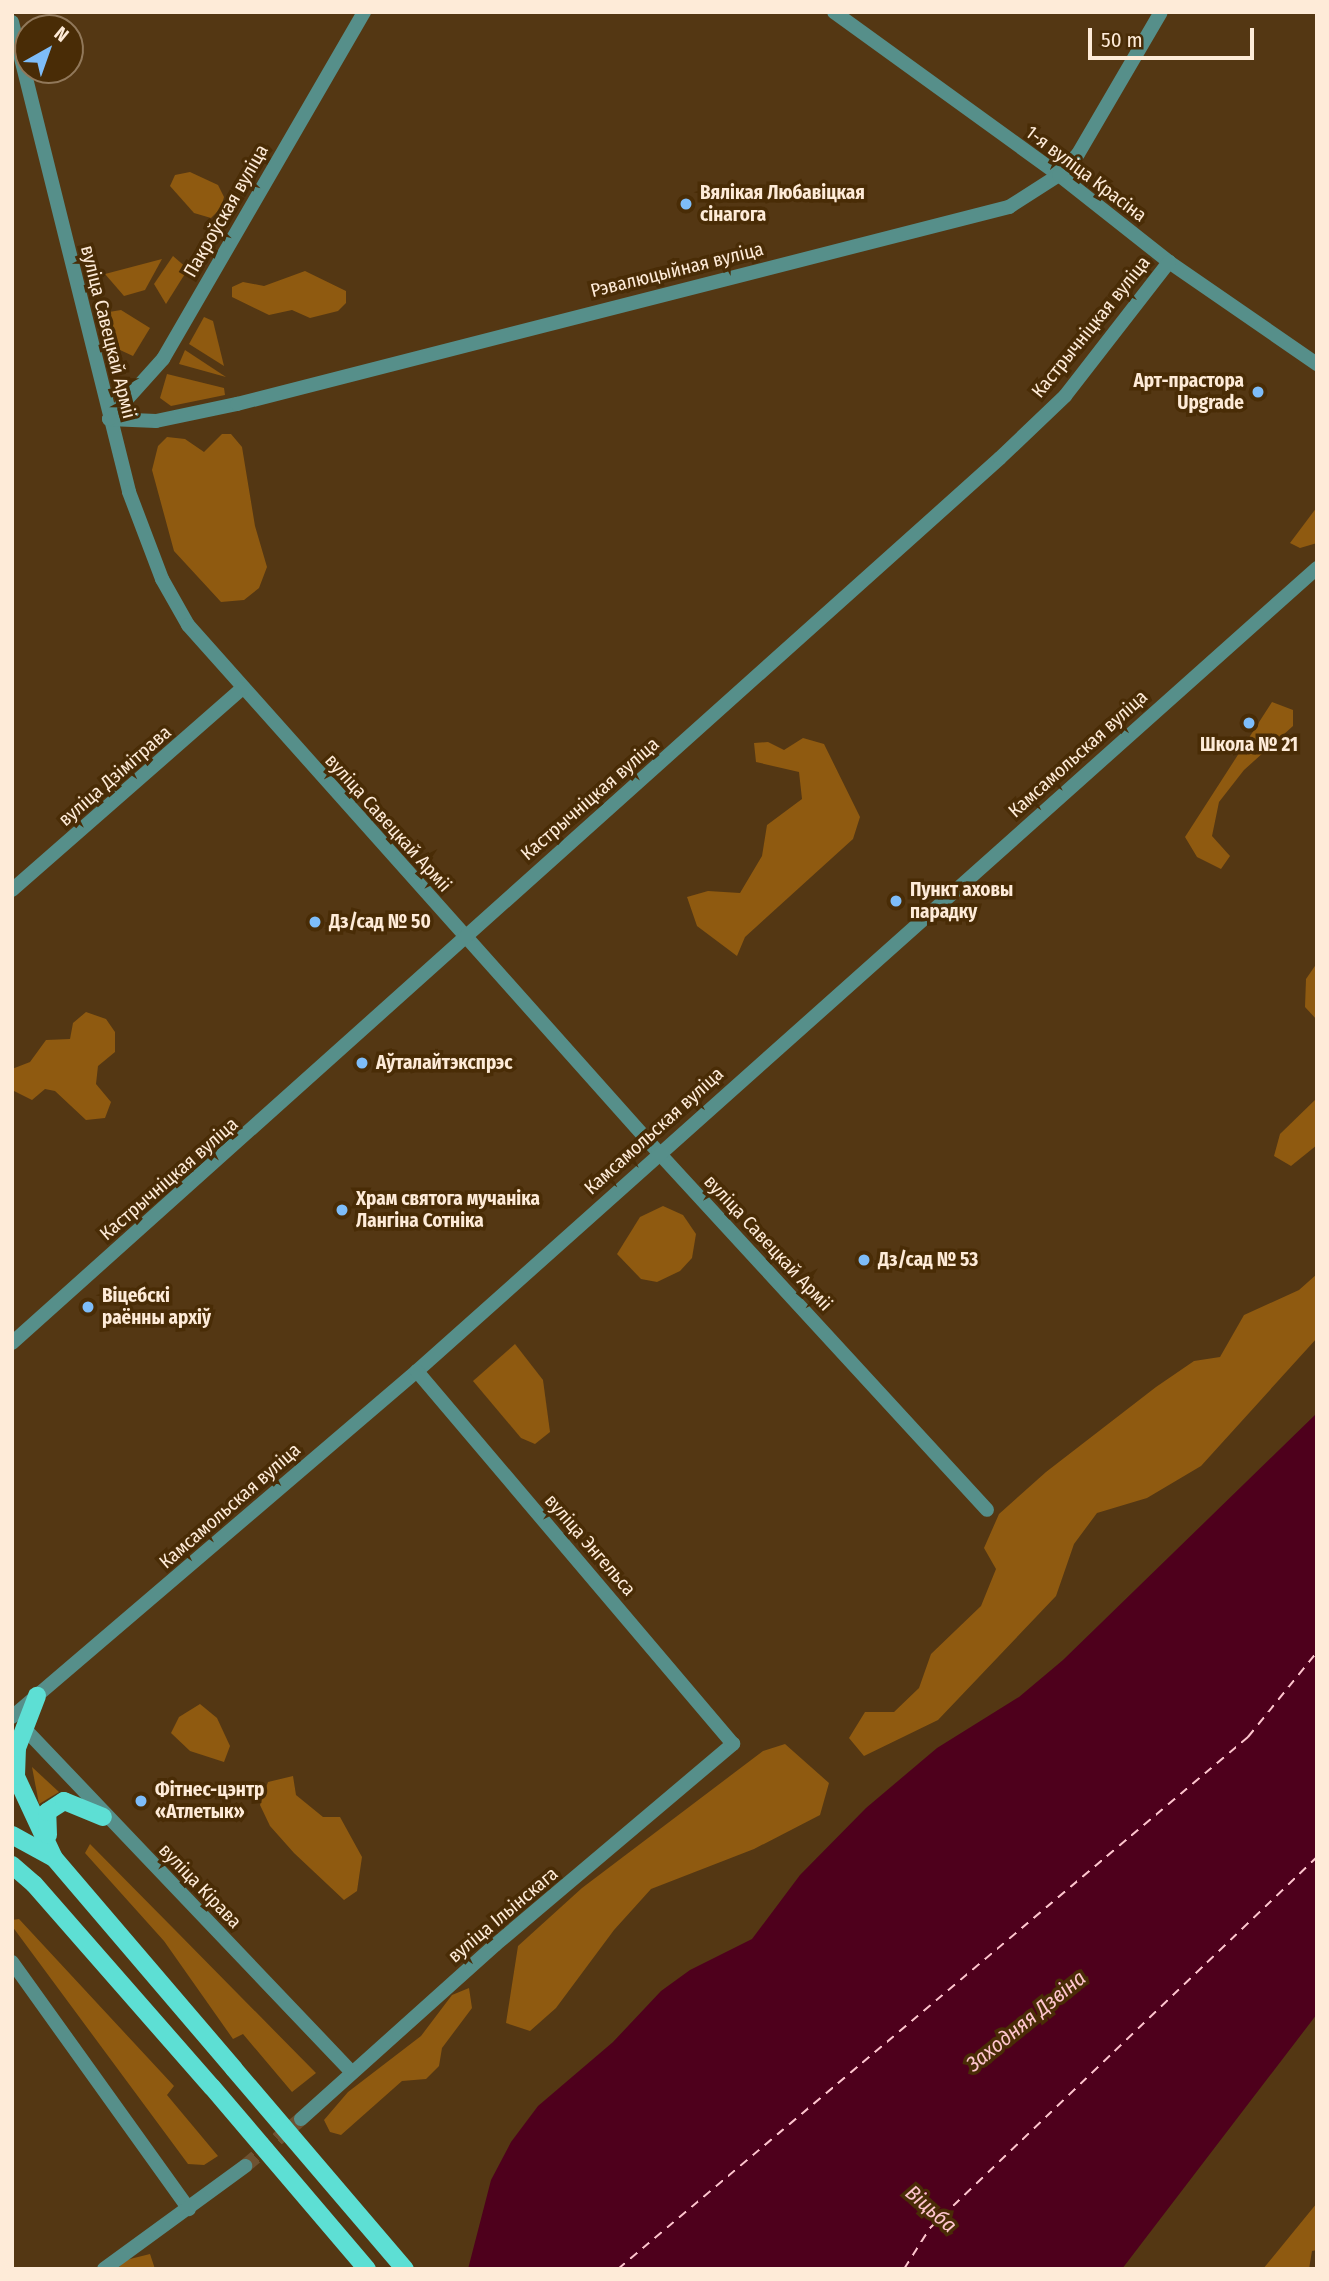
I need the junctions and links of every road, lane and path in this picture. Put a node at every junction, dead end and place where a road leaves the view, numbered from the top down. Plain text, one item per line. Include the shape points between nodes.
1 (364, 12) edge
2 (834, 12) edge
3 (1161, 12) edge
4 (12, 22) edge
5 (1059, 175) junction
6 (1169, 262) junction
7 (1317, 364) edge
8 (109, 419) junction
9 (1317, 568) edge
10 (242, 689) junction
11 (12, 890) edge
12 (465, 937) junction
13 (658, 1152) junction
14 (12, 1343) edge
15 (417, 1371) junction
16 (987, 1510) dead end
17 (37, 1696) joint
18 (17, 1722) edge
19 (733, 1744) joint
20 (14, 1772) edge
21 (103, 1817) junction
22 (12, 1835) edge
23 (54, 1858) junction
24 (12, 1865) edge
25 (12, 1875) edge
26 (34, 1884) junction
27 (12, 1962) edge
28 (351, 2073) junction
29 (301, 2119) tunnel mouth
30 (245, 2166) tunnel mouth
31 (189, 2209) junction
32 (104, 2269) edge
33 (367, 2269) edge
34 (405, 2269) edge

1 - 8 street, Пакроўская вуліца via 163,359
2 - 5 street, 1-я вуліца Красіна
3 - 5 street, Рэвалюцыйная вуліца via 1092,134
4 - 8 street, вуліца Савецкай Арміі
5 - 6 street, 1-я вуліца Красіна
5 - 8 street, Рэвалюцыйная вуліца via 996,210 237,404 156,421
6 - 7 street, 1-я вуліца Красіна
6 - 12 street, Кастрычніцкая вуліца via 1065,396
8 - 10 street, вуліца Савецкай Арміі via 128,492 162,579 196,636
9 - 13 street, Камсамольская вуліца
10 - 11 street, вуліца Дзімітрава
10 - 12 street, вуліца Савецкай Арміі
12 - 13 street, вуліца Савецкай Арміі
12 - 14 street, Кастрычніцкая вуліца
13 - 15 street, Камсамольская вуліца
13 - 16 street, вуліца Савецкай Арміі
15 - 17 street, Камсамольская вуліца
15 - 19 street, вуліца Энгельса
17 - 18 main road
18 - 20 main road
18 - 21 street, вуліца Кірава
19 - 28 street, вуліца Ільінскага
20 - 23 main road
21 - 23 main road via 76,1803 53,1805 44,1820
21 - 28 street, вуліца Кірава
22 - 23 main road
23 - 34 main road, bridge
24 - 26 main road
25 - 26 main road
26 - 33 main road, bridge
27 - 31 street
28 - 29 street, вуліца Ільінскага
30 - 31 street
31 - 32 street

